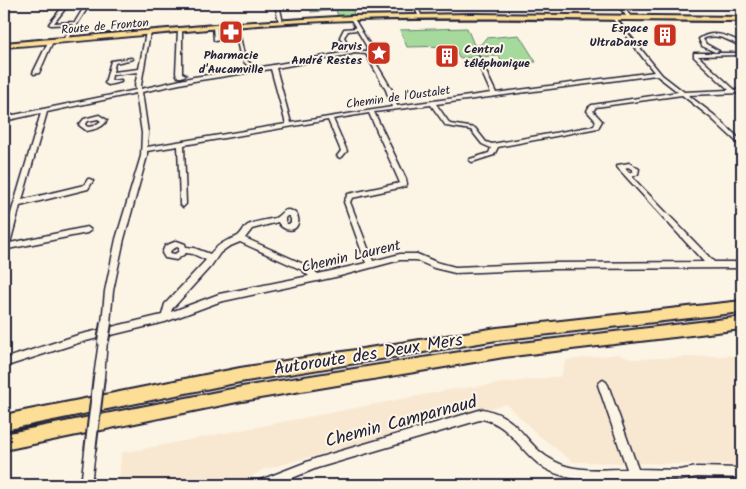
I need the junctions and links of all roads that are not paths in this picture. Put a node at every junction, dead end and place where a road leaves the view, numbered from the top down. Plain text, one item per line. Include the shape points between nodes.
1 (66, 4) edge
2 (88, 4) edge
3 (277, 4) edge
4 (415, 4) edge
5 (619, 4) edge
6 (738, 4) edge
7 (742, 8) edge
8 (421, 17) junction
9 (613, 17) junction
10 (629, 17) junction
11 (742, 17) edge
12 (352, 18) junction
13 (342, 19) junction
14 (281, 22) junction
15 (75, 23) junction
16 (238, 25) junction
17 (215, 27) junction
18 (358, 29) junction
19 (180, 30) junction
20 (346, 30) junction
21 (148, 33) junction
22 (65, 40) junction
23 (216, 40) dead end
24 (51, 41) junction
25 (4, 45) edge
26 (742, 50) edge
27 (352, 53) junction
28 (368, 53) junction
29 (722, 53) junction
30 (477, 57) dead end
31 (130, 59) dead end
32 (273, 66) junction
33 (141, 70) junction
34 (255, 70) junction
35 (36, 73) dead end
36 (657, 73) junction
37 (110, 74) junction
38 (183, 75) dead end
39 (119, 81) dead end
40 (138, 91) junction
41 (733, 91) junction
42 (742, 91) edge
43 (494, 94) junction
44 (682, 94) junction
45 (433, 103) junction
46 (395, 108) junction
47 (44, 111) junction
48 (371, 111) junction
49 (330, 118) junction
50 (4, 119) edge
51 (289, 124) junction
52 (741, 142) edge
53 (181, 144) junction
54 (496, 146) junction
55 (144, 150) junction
56 (340, 156) dead end
57 (472, 160) dead end
58 (628, 176) dead end
59 (90, 181) dead end
60 (17, 204) junction
61 (183, 204) dead end
62 (280, 219) dead end
63 (87, 230) dead end
64 (240, 239) junction
65 (4, 246) edge
66 (184, 250) dead end
67 (210, 258) junction
68 (371, 265) junction
69 (712, 265) junction
70 (742, 265) edge
71 (317, 278) junction
72 (742, 306) edge
73 (164, 318) junction
74 (742, 323) edge
75 (4, 362) edge
76 (603, 385) dead end
77 (4, 422) edge
78 (4, 442) edge
79 (742, 472) edge
80 (634, 474) junction
81 (86, 485) edge
82 (262, 485) edge

1 - 15 street via 51,24
2 - 15 street
3 - 14 street
4 - 8 street
5 - 10 street
6 - 7 street
8 - 9 main road, Route de Fronton
8 - 12 main road, Route de Fronton
9 - 10 main road, Route de Fronton
9 - 36 street
10 - 11 main road, Route de Fronton
12 - 13 main road, Route de Fronton
12 - 18 street
13 - 14 main road, Route de Fronton
13 - 20 street
14 - 16 main road, Route de Fronton
15 - 22 street
16 - 17 main road, Route de Fronton
16 - 34 street via 243,59
17 - 19 main road, Route de Fronton
17 - 23 street
18 - 20 street
18 - 28 street via 369,47
19 - 21 main road, Route de Fronton
19 - 38 street via 179,73
20 - 27 street via 342,36
21 - 22 main road, Route de Fronton
21 - 33 street
22 - 24 main road, Route de Fronton
24 - 25 main road, Route de Fronton
24 - 35 street
26 - 29 street via 736,54
26 - 29 street via 740,44 727,38 704,36 701,39 704,45
27 - 28 street
27 - 32 street
28 - 46 street via 389,90
29 - 41 street via 696,56
30 - 43 street
31 - 37 street via 113,62
32 - 34 street
32 - 51 street
33 - 37 street
33 - 40 street
34 - 40 street
36 - 43 street, Chemin de l'Oustalet
36 - 44 street
37 - 39 street via 108,83
40 - 47 street via 94,103
40 - 55 street via 145,134
41 - 42 street
41 - 44 street
43 - 45 street, Chemin de l'Oustalet
44 - 52 street
44 - 54 street via 594,106 590,112 599,121 596,127
45 - 46 street, Chemin de l'Oustalet
45 - 54 street via 448,125 473,129 484,143
46 - 48 street, Chemin de l'Oustalet
47 - 50 street
47 - 60 street
48 - 49 street, Chemin de l'Oustalet
48 - 68 street via 404,184 350,196 347,202
49 - 51 street, Chemin de l'Oustalet
49 - 56 street via 344,151
51 - 53 street, Chemin de l'Oustalet
53 - 55 street, Chemin de l'Oustalet
53 - 61 street
54 - 57 street via 492,154
55 - 81 street, bridge via 109,291
58 - 69 street
59 - 60 street via 86,187
60 - 65 street
62 - 64 street via 250,227
63 - 65 street
64 - 67 street via 225,243
64 - 71 street via 304,268
66 - 67 street
67 - 73 street via 168,307
68 - 69 street, Chemin Laurent via 410,256 454,270
68 - 71 street, Chemin Laurent
69 - 70 street, Chemin Laurent
71 - 73 street, Chemin Laurent via 219,298
72 - 77 highway, Autoroute des Deux Mers via 497,334 240,375
73 - 75 street, Chemin Laurent
74 - 78 highway, Autoroute des Deux Mers via 504,351 242,394
76 - 80 street
79 - 80 street, Chemin Camparnaud
80 - 82 street, Chemin Camparnaud via 561,471 538,457 507,423 483,414 317,463

